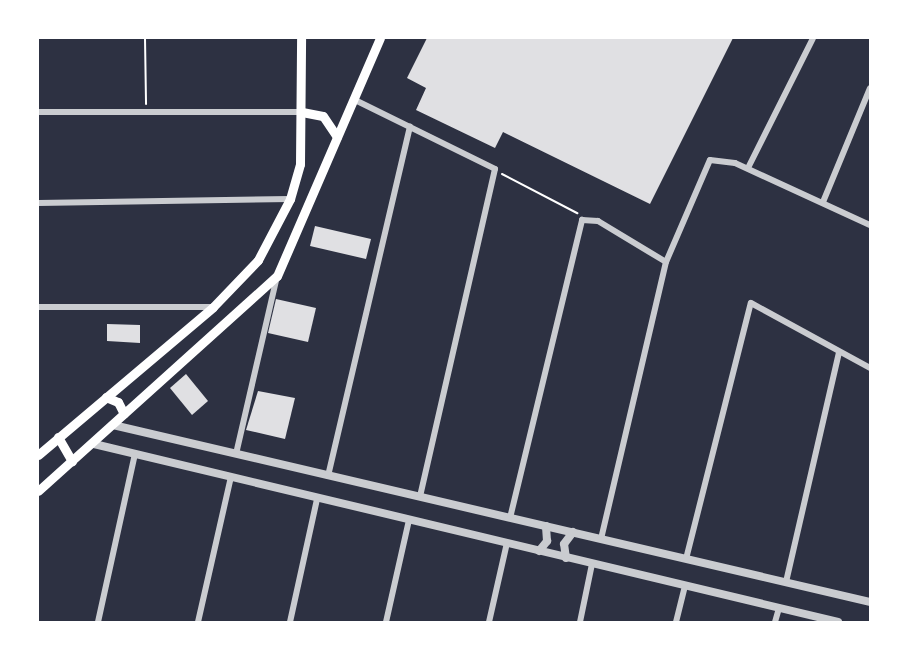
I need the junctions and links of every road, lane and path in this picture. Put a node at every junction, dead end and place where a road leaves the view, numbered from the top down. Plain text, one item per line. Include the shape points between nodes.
1 (145, 38) edge
2 (302, 38) edge
3 (380, 38) edge
4 (813, 38) edge
5 (870, 88) edge
6 (355, 100) junction
7 (38, 112) edge
8 (302, 112) junction
9 (146, 113) junction
10 (410, 126) junction
11 (337, 138) junction
12 (748, 168) junction
13 (495, 169) junction
14 (290, 200) junction
15 (823, 202) junction
16 (38, 203) edge
17 (587, 218) junction
18 (870, 225) edge
19 (666, 262) junction
20 (277, 276) junction
21 (38, 307) edge
22 (213, 307) junction
23 (839, 352) junction
24 (870, 368) edge
25 (106, 397) junction
26 (124, 414) junction
27 (113, 424) junction
28 (58, 437) junction
29 (94, 444) junction
30 (38, 454) edge
31 (135, 454) junction
32 (236, 454) junction
33 (72, 461) junction
34 (328, 476) junction
35 (231, 477) junction
36 (38, 491) edge
37 (420, 497) junction
38 (317, 499) junction
39 (510, 518) junction
40 (409, 520) junction
41 (546, 526) junction
42 (573, 532) junction
43 (601, 539) junction
44 (507, 543) junction
45 (539, 551) junction
46 (566, 558) junction
47 (686, 559) junction
48 (592, 564) junction
49 (786, 582) junction
50 (685, 586) junction
51 (870, 602) edge
52 (778, 608) junction
53 (98, 622) edge
54 (198, 622) edge
55 (290, 622) edge
56 (386, 622) edge
57 (489, 622) edge
58 (580, 622) edge
59 (676, 622) edge
60 (775, 622) edge
61 (838, 622) edge

1 - 9 path
2 - 8 main road
3 - 6 main road
4 - 12 street
5 - 15 street
6 - 10 street
6 - 11 main road
7 - 9 street
8 - 9 street
8 - 11 main road via 323,116
8 - 14 main road via 300,164
10 - 13 street
10 - 34 street
11 - 20 main road
12 - 15 street
12 - 19 street via 710,160
13 - 17 path
13 - 37 street
14 - 16 street
14 - 22 main road via 258,260
15 - 18 street
17 - 19 street
17 - 39 street via 580,224
19 - 43 street
20 - 26 main road
20 - 32 street
21 - 22 street
22 - 25 main road
23 - 24 street
23 - 47 street via 751,303
23 - 49 street
25 - 26 main road via 118,402
25 - 28 main road
26 - 27 main road
27 - 29 main road
27 - 32 street
28 - 30 main road
28 - 33 main road
29 - 31 street
29 - 33 main road
31 - 35 street
31 - 53 street
32 - 34 street
33 - 36 main road
34 - 37 street
35 - 38 street
35 - 54 street
37 - 39 street
38 - 40 street
38 - 55 street
39 - 41 street
40 - 44 street
40 - 56 street
41 - 42 street
41 - 45 street via 547,541
42 - 43 street
42 - 46 street via 564,544
43 - 47 street
44 - 45 street
44 - 57 street
45 - 46 street
46 - 48 street
47 - 49 street
48 - 50 street
48 - 58 street
49 - 51 street
50 - 52 street
50 - 59 street
52 - 60 street
52 - 61 street

